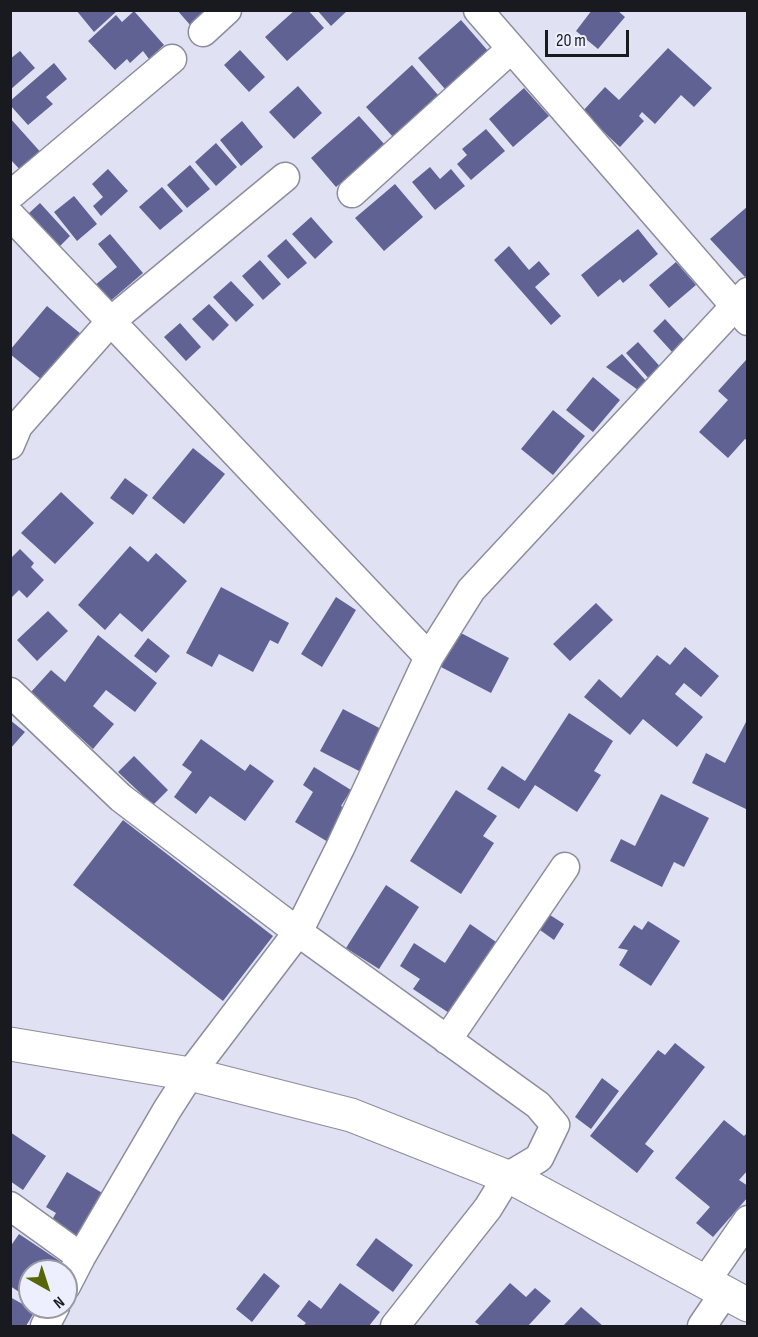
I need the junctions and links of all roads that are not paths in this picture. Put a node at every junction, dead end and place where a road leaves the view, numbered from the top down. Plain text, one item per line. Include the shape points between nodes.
1 (227, 10) edge
2 (478, 10) edge
3 (203, 32) dead end
4 (511, 49) junction
5 (172, 58) dead end
6 (285, 177) dead end
7 (10, 191) edge
8 (352, 193) dead end
9 (10, 215) edge
10 (743, 306) edge
11 (111, 321) junction
12 (10, 445) edge
13 (429, 657) junction
14 (10, 692) edge
15 (565, 867) dead end
16 (298, 932) junction
17 (447, 1040) junction
18 (10, 1044) edge
19 (190, 1074) junction
20 (507, 1177) junction
21 (10, 1206) edge
22 (747, 1220) edge
23 (81, 1257) junction
24 (78, 1263) edge
25 (726, 1293) edge
26 (395, 1326) edge
27 (702, 1326) edge

1 - 3 street
2 - 4 street
4 - 8 street
4 - 10 street
5 - 7 street via 13,194
6 - 11 street
9 - 11 street
10 - 13 street via 471,590
11 - 12 street via 18,426
11 - 13 street
13 - 16 street
14 - 16 street via 121,798
15 - 17 street
16 - 17 street
16 - 19 street
17 - 20 street via 538,1105 555,1125 539,1158
18 - 19 street
19 - 20 street via 351,1115
19 - 23 street
20 - 25 street
20 - 26 street via 489,1208
21 - 23 street
22 - 25 street
23 - 24 street
25 - 27 street

